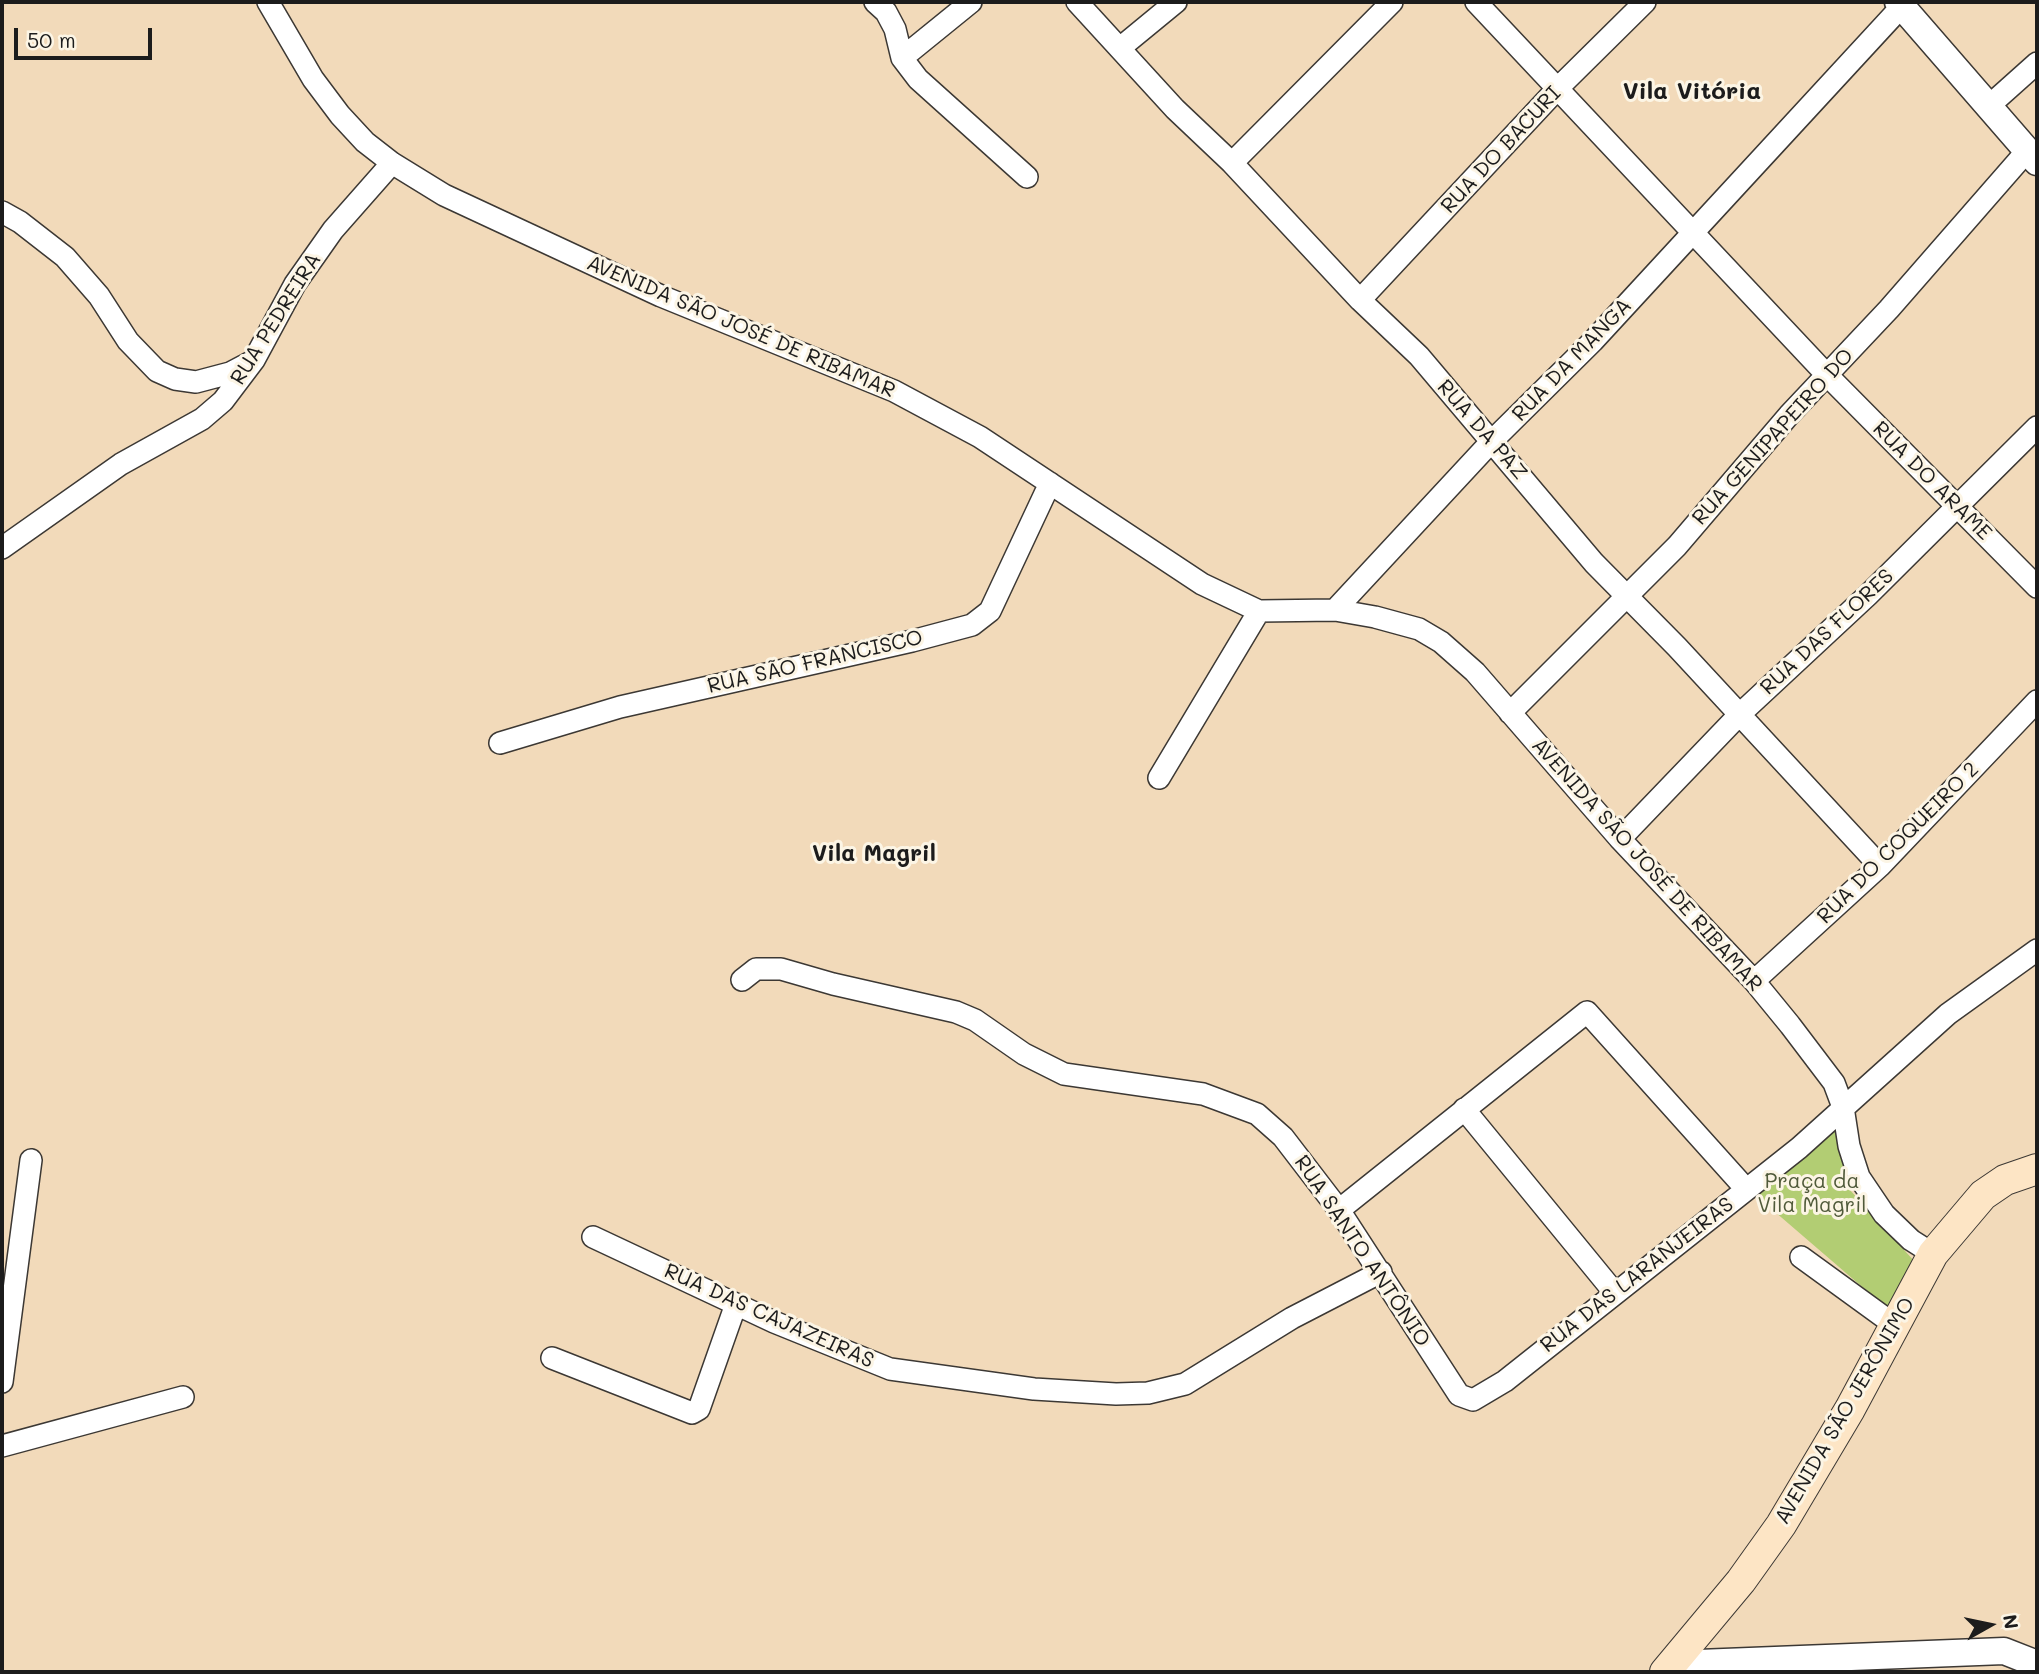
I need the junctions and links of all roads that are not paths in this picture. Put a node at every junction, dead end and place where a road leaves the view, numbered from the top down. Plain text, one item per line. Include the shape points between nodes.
1 (268, 2) edge
2 (875, 2) edge
3 (971, 2) edge
4 (1077, 2) edge
5 (1176, 2) edge
6 (1392, 2) edge
7 (1476, 2) edge
8 (1645, 2) edge
9 (1900, 4) edge
10 (1120, 48) junction
11 (902, 58) junction
12 (2037, 62) edge
13 (1558, 88) junction
14 (1990, 106) junction
15 (2032, 157) edge
16 (392, 163) junction
17 (1232, 163) junction
18 (1027, 177) dead end
19 (2, 212) edge
20 (1694, 232) junction
21 (1360, 300) junction
22 (254, 360) junction
23 (1826, 374) junction
24 (2037, 428) edge
25 (1491, 442) junction
26 (1050, 483) junction
27 (1958, 506) junction
28 (2, 548) edge
29 (2037, 587) edge
30 (1627, 596) junction
31 (1335, 610) junction
32 (1259, 611) junction
33 (2037, 701) edge
34 (1510, 713) junction
35 (1739, 715) junction
36 (500, 743) dead end
37 (1159, 778) dead end
38 (1620, 839) junction
39 (1880, 866) junction
40 (2037, 950) edge
41 (742, 980) dead end
42 (1754, 981) junction
43 (1843, 1107) junction
44 (1464, 1109) junction
45 (31, 1160) dead end
46 (2037, 1169) edge
47 (1746, 1189) junction
48 (1339, 1210) junction
49 (593, 1237) dead end
50 (1933, 1254) junction
51 (1801, 1258) dead end
52 (1381, 1272) junction
53 (1614, 1292) junction
54 (736, 1304) junction
55 (1896, 1326) junction
56 (552, 1358) dead end
57 (2, 1382) edge
58 (1459, 1395) joint
59 (183, 1398) dead end
60 (2, 1446) edge
61 (2037, 1667) edge
62 (1669, 1668) edge
63 (2033, 1672) edge

1 - 16 street, AVENIDA SÃO JOSÉ DE RIBAMAR via 340,115
2 - 11 street via 895,29
3 - 11 street
4 - 10 street, RUA DA PAZ
5 - 10 street
6 - 17 street
7 - 13 street
8 - 13 street, RUA DO BACURI
9 - 14 street
9 - 20 street, RUA DA MANGA
10 - 17 street, RUA DA PAZ
11 - 18 street via 918,79
12 - 14 street
13 - 20 street
13 - 21 street, RUA DO BACURI
14 - 15 street
15 - 23 street, RUA GENIPAPEIRO DO
16 - 22 street, RUA PEDREIRA via 333,230 295,284
16 - 26 street, AVENIDA SÃO JOSÉ DE RIBAMAR via 444,195 648,290 894,391 981,437
17 - 21 street, RUA DA PAZ
19 - 22 street via 65,257 99,296 128,341 157,371 196,382 230,373
20 - 23 street
20 - 25 street, RUA DA MANGA
21 - 25 street, RUA DA PAZ via 1419,356
22 - 28 street, RUA PEDREIRA via 223,401 202,419 121,464
23 - 27 street, RUA DO ARAME
23 - 30 street, RUA GENIPAPEIRO DO via 1677,546
24 - 27 street, RUA DAS FLORES
25 - 30 street, RUA DA PAZ
25 - 31 street, RUA DA MANGA
26 - 32 street, AVENIDA SÃO JOSÉ DE RIBAMAR via 1202,584
26 - 36 street, RUA SÃO FRANCISCO via 989,611 972,625 620,707
27 - 29 street, RUA DO ARAME
27 - 35 street, RUA DAS FLORES
30 - 34 street, RUA GENIPAPEIRO DO
30 - 35 street, RUA DA PAZ
31 - 32 street, AVENIDA SÃO JOSÉ DE RIBAMAR
31 - 34 street, AVENIDA SÃO JOSÉ DE RIBAMAR via 1401,623 1441,642
32 - 37 street
33 - 39 street, RUA DO COQUEIRO 2
34 - 38 street, AVENIDA SÃO JOSÉ DE RIBAMAR
35 - 38 street, RUA DAS FLORES
35 - 39 street, RUA DA PAZ
38 - 42 street, AVENIDA SÃO JOSÉ DE RIBAMAR
39 - 42 street, RUA DO COQUEIRO 2
40 - 43 street, RUA DAS LARANJEIRAS via 1948,1014
41 - 48 street, RUA SANTO ANTÔNIO via 756,969 782,969 928,1005 975,1020 1024,1054 1064,1074 1203,1094 1237,1104 1257,1114 1283,1137
42 - 43 street, AVENIDA SÃO JOSÉ DE RIBAMAR via 1834,1083
43 - 47 street, RUA DAS LARANJEIRAS
43 - 50 street, AVENIDA SÃO JOSÉ DE RIBAMAR via 1859,1177 1884,1214
44 - 47 street via 1587,1012
44 - 48 street
44 - 53 street
45 - 57 street
46 - 50 main road, AVENIDA SÃO JERÔNIMO via 2005,1180 1983,1195
47 - 53 street, RUA DAS LARANJEIRAS
48 - 52 street, RUA SANTO ANTÔNIO
49 - 54 street, RUA DAS CAJAZEIRAS
50 - 55 main road, AVENIDA SÃO JERÔNIMO
51 - 55 street
52 - 54 street, RUA DAS CAJAZEIRAS via 1292,1318 1207,1374 1148,1393 1034,1389 890,1369
52 - 58 street, RUA SANTO ANTÔNIO
53 - 58 street, RUA DAS LARANJEIRAS via 1483,1395 1473,1399
54 - 56 street via 699,1409 692,1413
55 - 62 main road, AVENIDA SÃO JERÔNIMO via 1782,1525
59 - 60 street
61 - 62 street via 2004,1651
61 - 63 street

